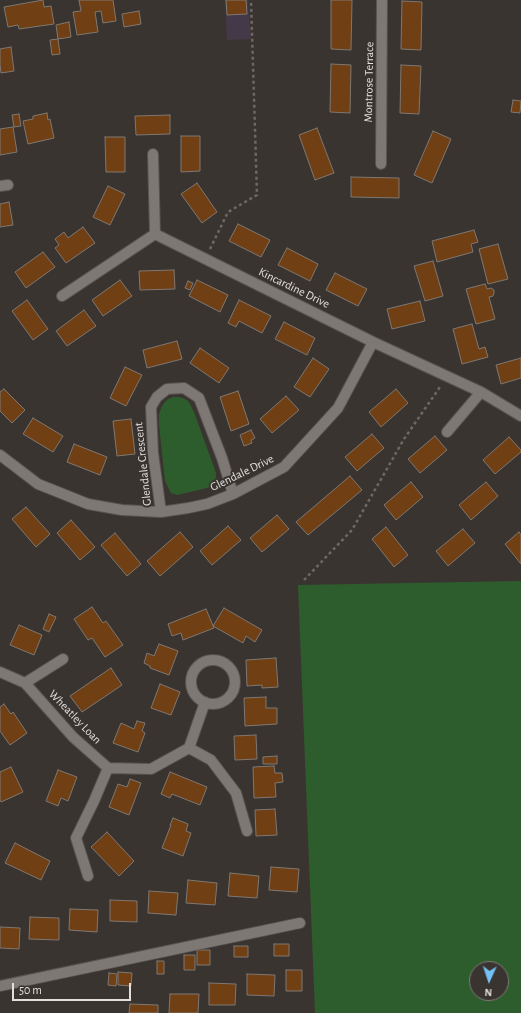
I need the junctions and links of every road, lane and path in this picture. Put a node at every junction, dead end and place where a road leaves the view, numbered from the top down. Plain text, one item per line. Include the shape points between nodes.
1 (251, 0) edge
2 (382, 0) edge
3 (153, 154) dead end
4 (381, 164) dead end
5 (155, 234) junction
6 (205, 259) junction
7 (62, 296) dead end
8 (373, 342) junction
9 (447, 377) junction
10 (481, 392) junction
11 (521, 416) edge
12 (447, 432) dead end
13 (0, 455) edge
14 (233, 494) junction
15 (161, 512) junction
16 (304, 580) dead end
17 (63, 659) dead end
18 (0, 672) edge
19 (26, 683) junction
20 (205, 702) junction
21 (189, 748) junction
22 (108, 768) junction
23 (247, 831) dead end
24 (88, 876) dead end
25 (300, 923) dead end
26 (0, 986) edge

1 - 6 path via 257,195 228,212
2 - 4 street, Montrose Terrace
3 - 5 street
5 - 6 street, Kincardine Drive
5 - 7 street
6 - 8 street, Kincardine Drive
8 - 9 street, Kincardine Drive
8 - 14 street, Glendale Drive via 338,408 284,467
9 - 10 street, Kincardine Drive
9 - 16 path via 404,439 352,530
10 - 11 street, Kincardine Drive
10 - 12 street
13 - 15 street, Glendale Drive via 38,484 88,504 122,510
14 - 15 street, Glendale Drive via 207,504
14 - 15 street, Glendale Crescent via 199,398 184,388 167,390 157,397 151,407 153,453
17 - 19 street
18 - 19 street, Wheatley Loan
19 - 22 street, Wheatley Loan via 73,737
20 - 20 street via 195,694 191,685 192,675 202,662 220,660 231,668 236,684 232,694 225,701 217,704
20 - 21 street
21 - 22 street via 151,769
21 - 23 street via 210,760 236,793
22 - 24 street via 76,838
25 - 26 street

